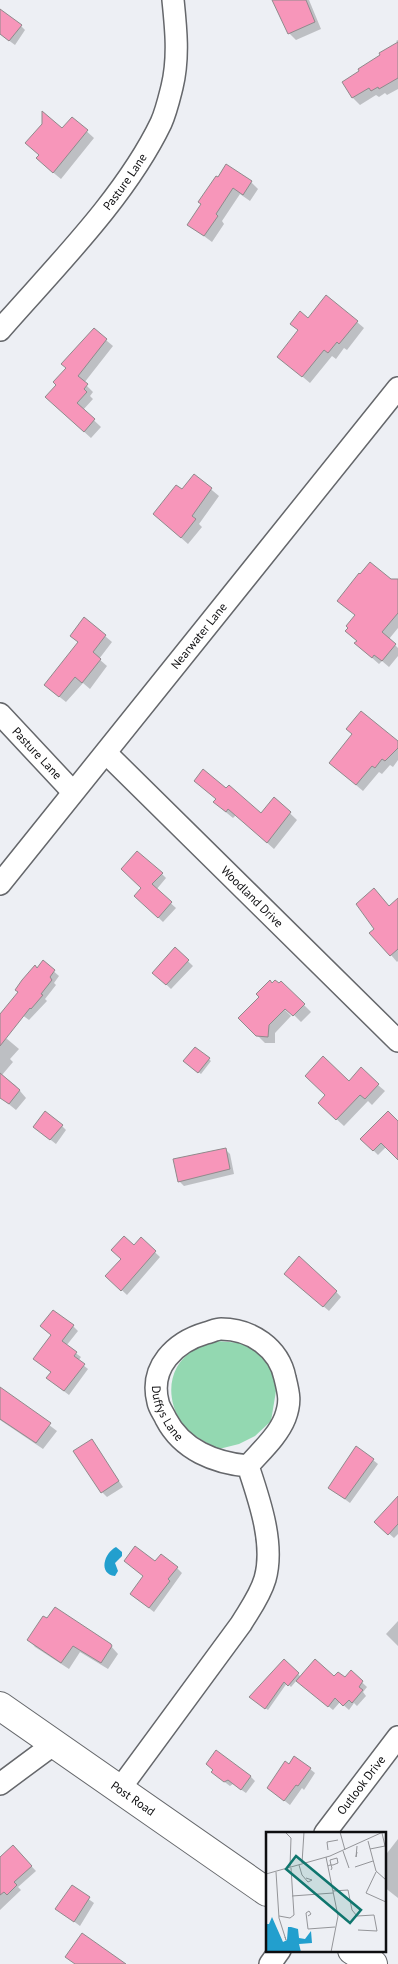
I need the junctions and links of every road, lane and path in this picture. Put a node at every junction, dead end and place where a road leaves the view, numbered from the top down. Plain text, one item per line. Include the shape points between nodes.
1 (174, 0) edge
2 (0, 330) edge
3 (398, 388) edge
4 (0, 714) edge
5 (106, 753) junction
6 (73, 792) junction
7 (0, 884) edge
8 (398, 1041) edge
9 (248, 1466) junction
10 (0, 1706) edge
11 (398, 1737) edge
12 (54, 1744) junction
13 (0, 1784) edge
14 (119, 1790) junction
15 (326, 1832) edge
16 (266, 1891) edge
17 (279, 1952) edge
18 (355, 1952) edge
19 (270, 1964) edge
20 (373, 1964) edge

1 - 2 street, Pasture Lane via 178,41 173,85 161,122 115,197
3 - 5 street, Nearwater Lane
4 - 6 street, Pasture Lane
5 - 6 street, Nearwater Lane
5 - 8 street, Woodland Drive
6 - 7 street, Nearwater Lane
9 - 9 street, Duffys Lane via 284,1420 290,1399 283,1368 267,1345 244,1332 220,1329 192,1337 176,1346 161,1366 156,1385 158,1403 185,1444 227,1464
9 - 14 street via 268,1540 265,1578 241,1624
10 - 12 main road, Post Road
11 - 15 street, Outlook Drive
12 - 13 street
12 - 14 main road, Post Road
14 - 16 main road, Post Road
17 - 19 street
18 - 20 main road

